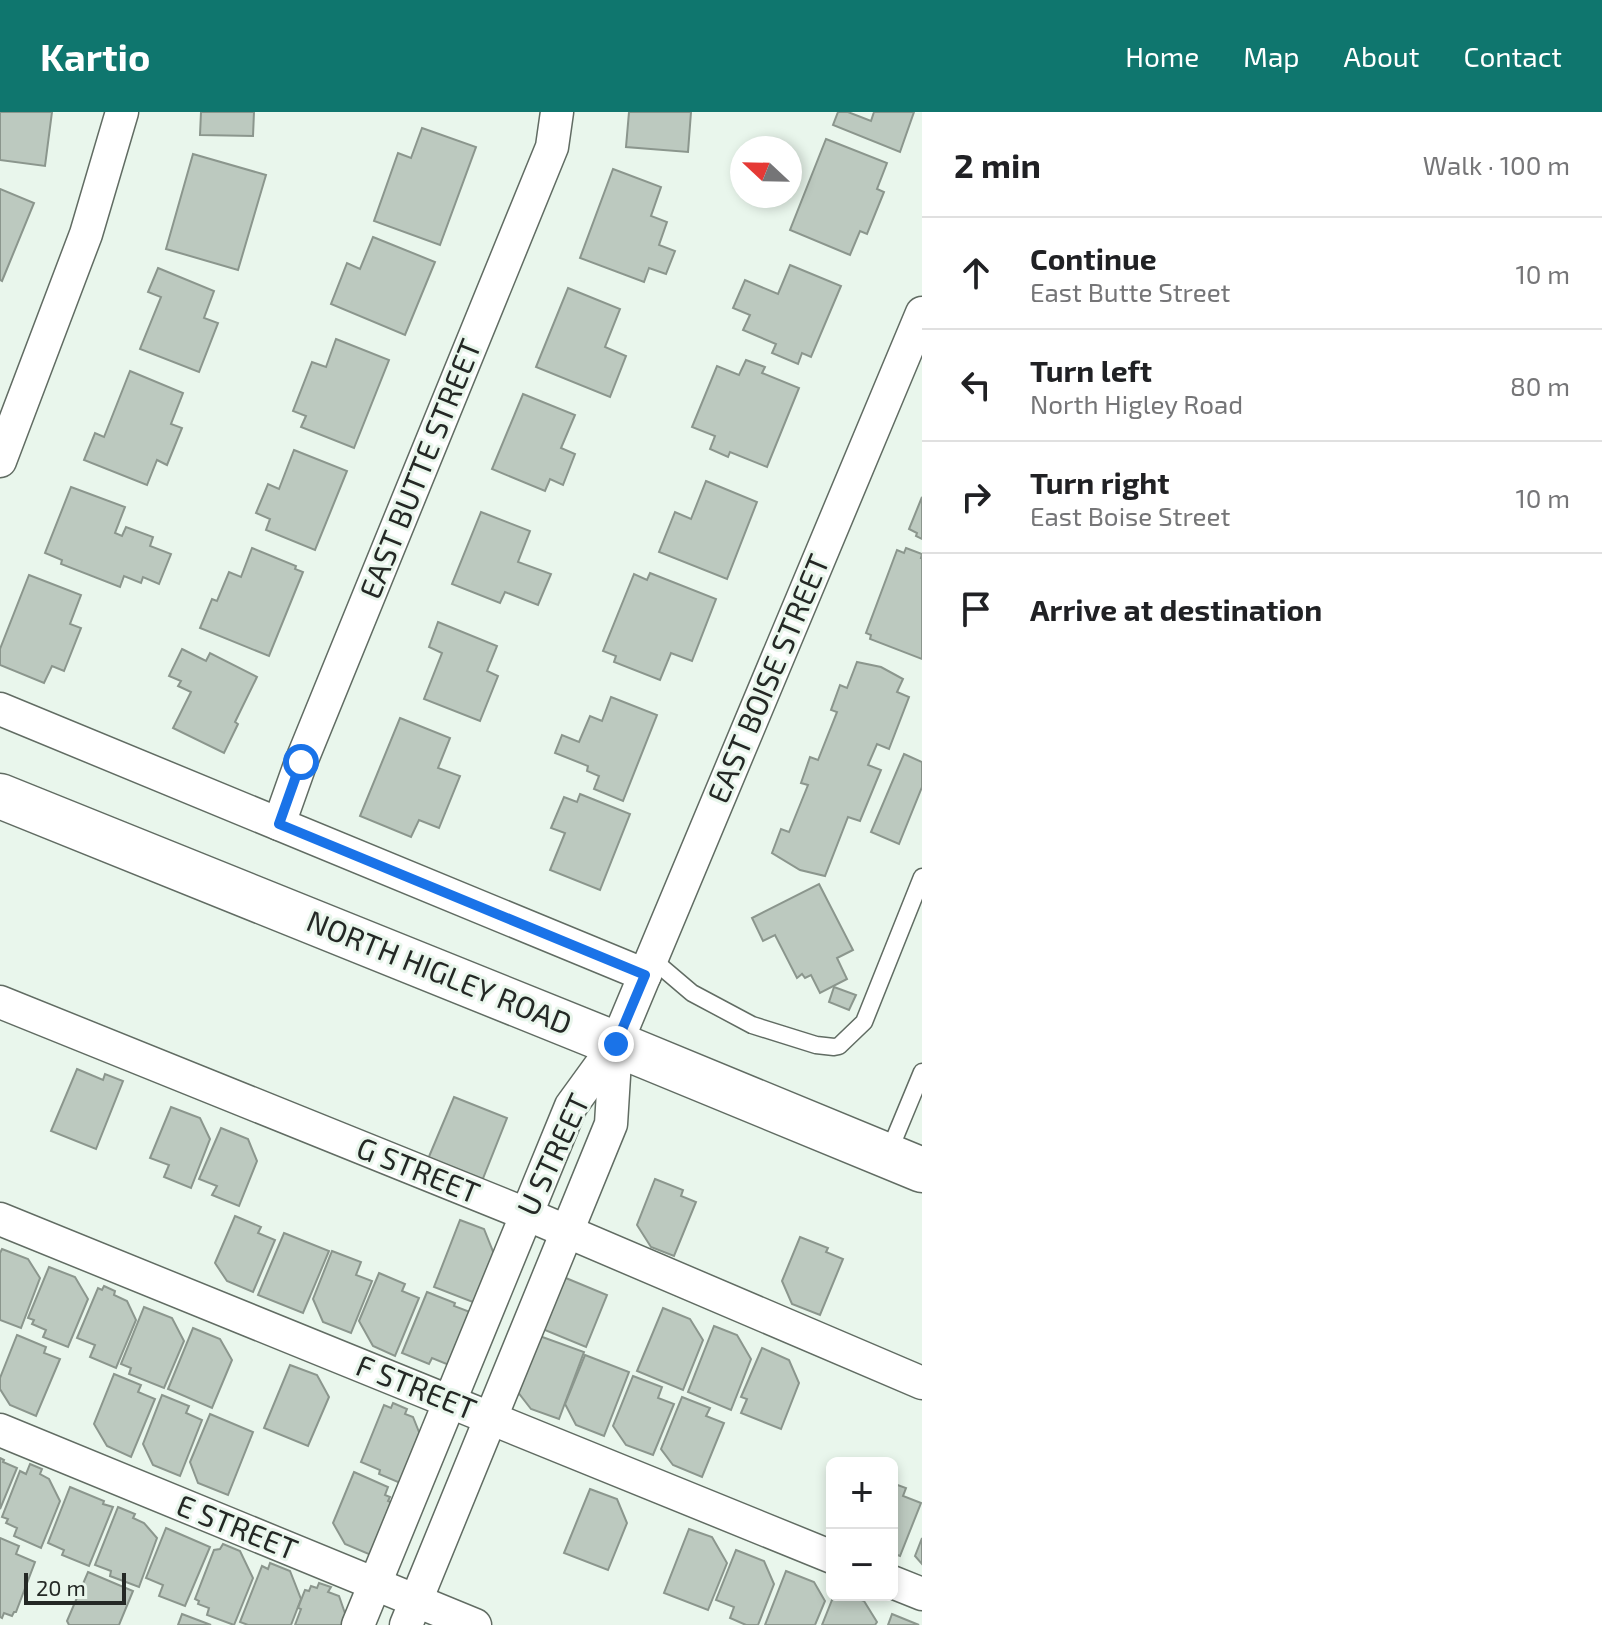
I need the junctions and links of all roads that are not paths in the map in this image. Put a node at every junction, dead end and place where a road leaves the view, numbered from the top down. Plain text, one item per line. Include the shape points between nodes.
1 (122, 112) edge
2 (557, 112) edge
3 (922, 313) edge
4 (0, 461) edge
5 (0, 709) edge
6 (0, 796) edge
7 (279, 824) junction
8 (922, 877) edge
9 (648, 967) junction
10 (0, 1002) edge
11 (616, 1044) junction
12 (922, 1072) edge
13 (905, 1163) edge
14 (526, 1214) junction
15 (0, 1219) edge
16 (567, 1231) junction
17 (922, 1383) edge
18 (449, 1402) junction
19 (491, 1418) junction
20 (0, 1430) edge
21 (826, 1555) edge
22 (898, 1584) edge
23 (375, 1585) junction
24 (922, 1594) edge
25 (411, 1613) edge
26 (358, 1625) edge
27 (475, 1625) edge

1 - 4 street via 86,234
2 - 7 street, EAST BUTTE STREET via 552,147
3 - 9 street, EAST BOISE STREET
5 - 7 street
6 - 11 main road, NORTH HIGLEY ROAD
7 - 9 street
8 - 9 lane via 864,1022 839,1046 816,1045 752,1025
9 - 11 street, EAST BOISE STREET
10 - 14 street, G STREET
11 - 13 main road, NORTH HIGLEY ROAD
11 - 14 street, U STREET via 571,1106
11 - 16 street, U STREET via 611,1124
12 - 13 lane
14 - 16 street, G STREET
14 - 18 street, U STREET
15 - 18 street, F STREET
16 - 17 street, G STREET
16 - 19 street, U STREET
18 - 19 street, F STREET
18 - 23 street, U STREET
19 - 21 street, F STREET
19 - 25 street, U STREET
20 - 23 street, E STREET
22 - 24 street
23 - 25 street, E STREET
23 - 26 street, U STREET
25 - 27 street, E STREET

